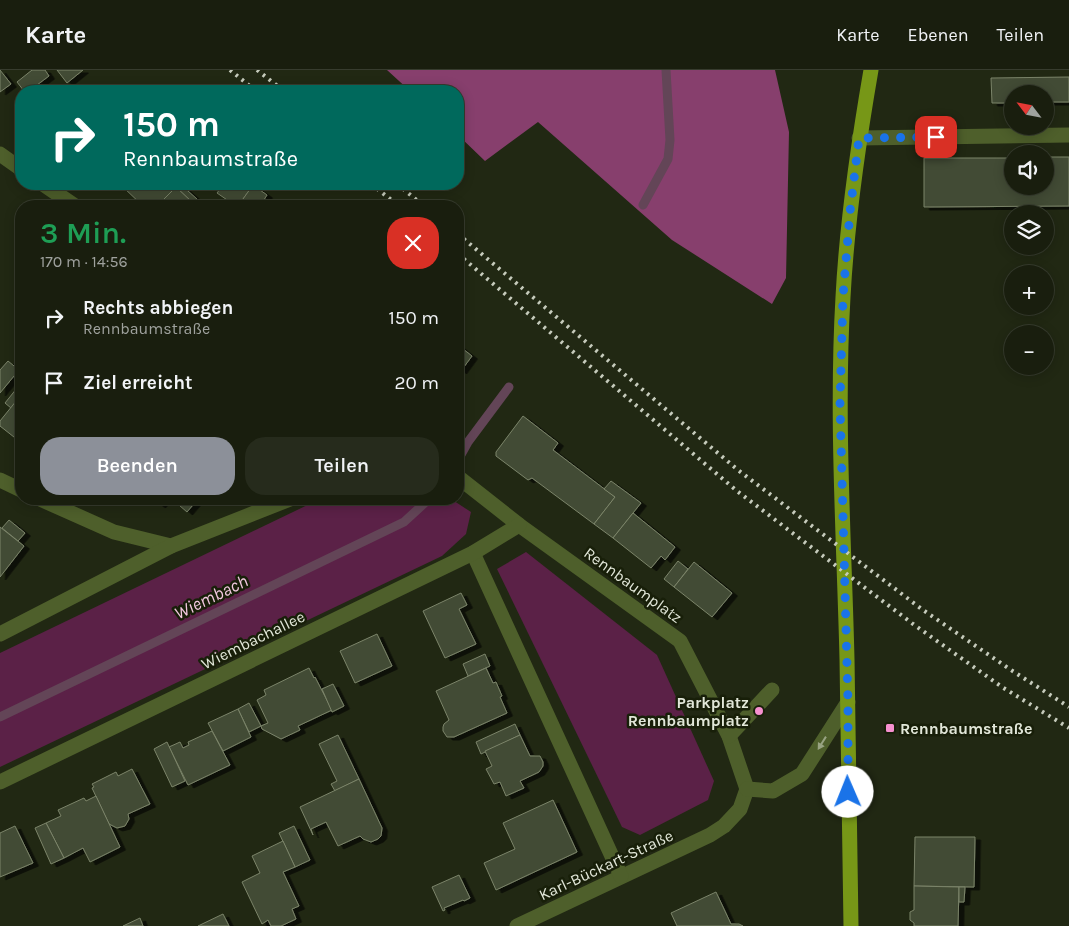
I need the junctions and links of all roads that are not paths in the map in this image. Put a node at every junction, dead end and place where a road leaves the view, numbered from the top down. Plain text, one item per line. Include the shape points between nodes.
1 (871, 70) edge
2 (1069, 135) edge
3 (859, 138) junction
4 (0, 154) edge
5 (15, 165) edge
6 (51, 190) edge
7 (66, 200) edge
8 (0, 480) edge
9 (464, 482) edge
10 (15, 487) edge
11 (53, 505) edge
12 (275, 505) edge
13 (519, 525) junction
14 (171, 546) junction
15 (473, 554) junction
16 (0, 634) edge
17 (772, 690) dead end
18 (848, 702) junction
19 (729, 736) junction
20 (0, 782) edge
21 (747, 790) junction
22 (621, 876) junction
23 (517, 926) edge
24 (851, 926) edge

1 - 3 main road
2 - 3 street
3 - 18 main road via 843,297 840,404
4 - 5 street
6 - 7 street
8 - 10 street
9 - 13 street, Rennbaumplatz
11 - 14 street via 114,532
12 - 14 street
13 - 15 street, Wiembachallee
13 - 19 street, Rennbaumplatz via 680,641
14 - 16 street
15 - 20 street, Wiembachallee
15 - 22 street
17 - 19 street
18 -> 21 street via 802,774 773,791
18 - 24 main road
19 - 21 street, Rennbaumplatz
21 - 22 street, Karl-Bückart-Straße via 740,809 724,826
22 - 23 street, Karl-Bückart-Straße

